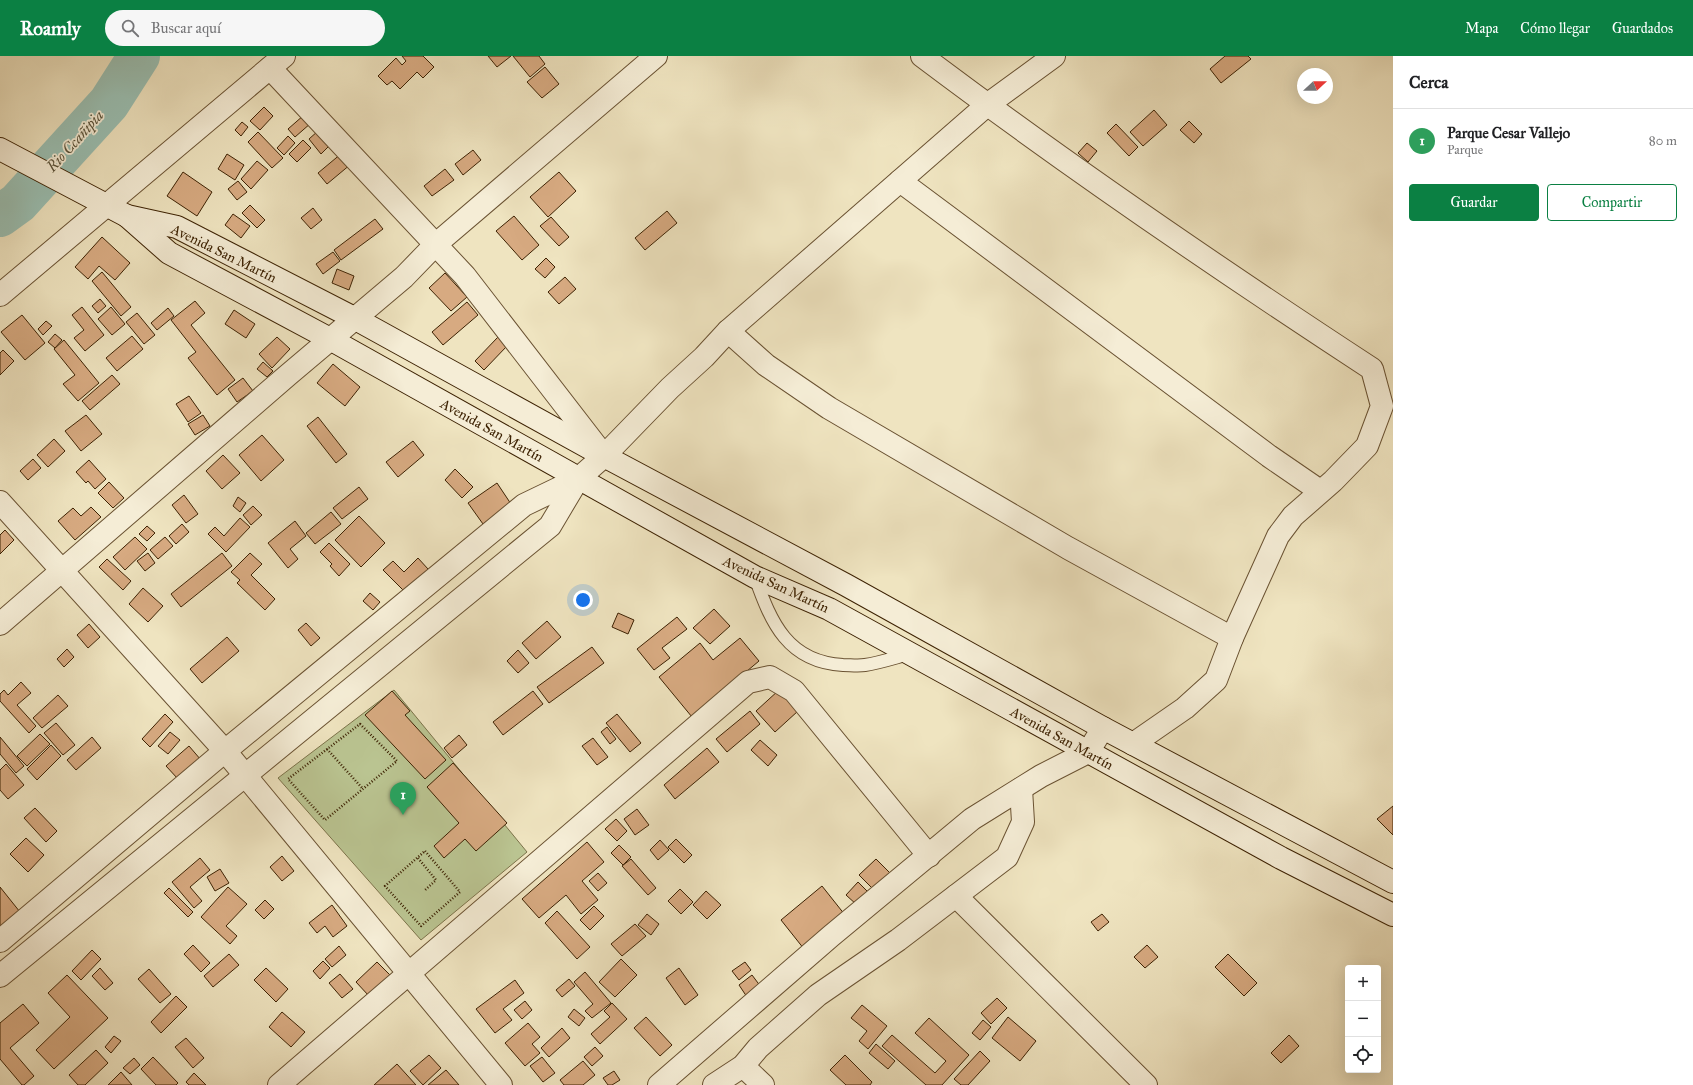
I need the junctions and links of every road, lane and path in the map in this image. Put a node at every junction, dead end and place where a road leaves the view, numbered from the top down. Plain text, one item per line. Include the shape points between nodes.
1 (656, 56) edge
2 (922, 56) edge
3 (1054, 56) edge
4 (277, 62) edge
5 (987, 105) junction
6 (0, 149) edge
7 (900, 181) junction
8 (97, 201) junction
9 (127, 216) junction
10 (435, 246) junction
11 (0, 295) edge
12 (354, 318) junction
13 (728, 331) junction
14 (330, 339) junction
15 (604, 456) junction
16 (578, 479) junction
17 (1320, 491) junction
18 (0, 502) edge
19 (63, 570) junction
20 (755, 577) junction
21 (846, 585) junction
22 (829, 609) junction
23 (0, 624) edge
24 (1232, 638) junction
25 (910, 654) junction
26 (1103, 728) junction
27 (1133, 744) junction
28 (327, 749) junction
29 (225, 751) junction
30 (1088, 752) junction
31 (246, 775) junction
32 (363, 789) junction
33 (1021, 789) junction
34 (929, 856) junction
35 (418, 858) junction
36 (1393, 882) edge
37 (424, 891) dead end
38 (956, 896) junction
39 (1393, 915) edge
40 (0, 941) edge
41 (408, 973) junction
42 (0, 976) edge
43 (743, 1066) junction
44 (279, 1085) edge
45 (501, 1085) edge
46 (659, 1085) edge
47 (714, 1085) edge
48 (763, 1085) edge
49 (1146, 1085) edge

1 - 10 street
2 - 5 street
3 - 5 street
4 - 8 street
4 - 10 street
5 - 7 street
5 - 17 street via 1241,283 1372,369 1382,406 1367,446
6 - 8 street, Avenida San Martín
7 - 13 street
7 - 17 street via 1269,456
8 - 9 street, Avenida San Martín
8 - 11 street
9 - 12 street, Avenida San Martín via 177,227
9 - 14 street, Avenida San Martín via 169,253
10 - 12 street via 404,277
10 - 15 street via 465,276
12 - 14 street
12 - 15 street, Avenida San Martín
13 - 15 street
13 - 24 street via 766,364 829,408 1068,548
14 - 16 street, Avenida San Martín
14 - 19 street
15 - 16 street
15 - 21 street, Avenida San Martín
16 - 20 street, Avenida San Martín
16 - 29 street via 524,505
16 - 31 street via 550,526
17 - 24 street via 1293,516 1278,536
18 - 19 street
19 - 23 street
19 - 29 street
20 - 22 street, Avenida San Martín
20 - 25 lane via 777,628 799,652 826,664 863,666
21 - 22 street
21 - 26 street, Avenida San Martín
22 - 25 street, Avenida San Martín
24 - 27 street via 1216,680 1185,708
25 - 30 street, Avenida San Martín
26 - 27 street, Avenida San Martín
26 - 30 street
27 - 36 street, Avenida San Martín
28 - 32 path
28 - 32 path via 360,724 397,761
28 - 32 path via 288,779 325,820
29 - 31 street
29 - 40 street
30 - 33 street
30 - 39 street, Avenida San Martín via 1281,858
31 - 41 street
31 - 42 street
33 - 34 street via 972,819
33 - 38 street via 1023,822 1007,857
34 - 41 street via 794,690 770,676 748,682
34 - 46 street via 831,936
35 - 35 path via 425,851 460,892 421,926 385,886
35 - 37 path via 436,880
38 - 43 street via 818,995 758,1048
38 - 49 street
41 - 44 street
41 - 45 street
43 - 47 street
43 - 48 street

